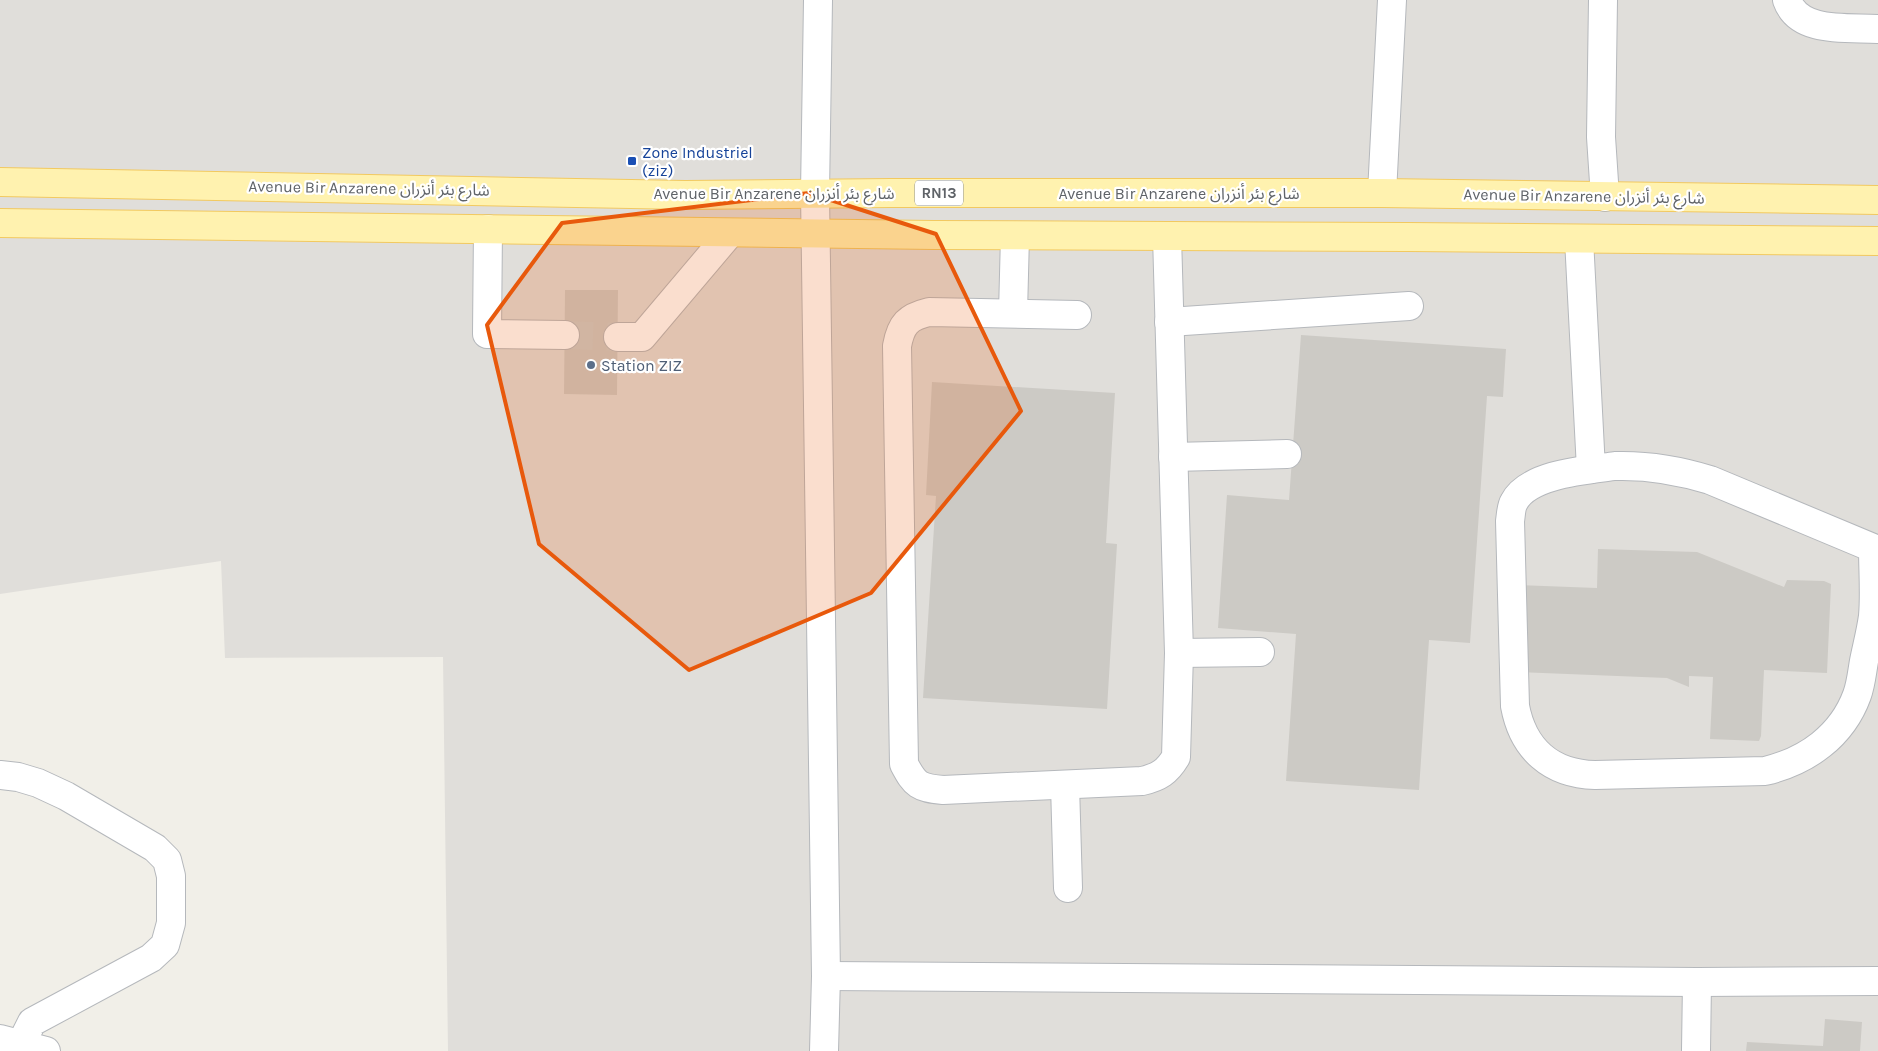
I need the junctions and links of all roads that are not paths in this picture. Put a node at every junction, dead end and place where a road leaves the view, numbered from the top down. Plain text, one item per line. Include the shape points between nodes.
1 (818, 0) edge
2 (1392, 0) edge
3 (1603, 0) edge
4 (1787, 0) edge
5 (1878, 29) edge
6 (0, 182) edge
7 (815, 193) junction
8 (1382, 193) junction
9 (1605, 197) junction
10 (1878, 200) edge
11 (0, 223) edge
12 (488, 229) junction
13 (730, 233) junction
14 (816, 233) junction
15 (1015, 236) junction
16 (1167, 236) junction
17 (1579, 238) junction
18 (1878, 241) edge
19 (1409, 306) dead end
20 (1013, 313) junction
21 (1077, 315) dead end
22 (1169, 322) junction
23 (564, 335) tunnel mouth
24 (618, 336) tunnel mouth
25 (1287, 454) dead end
26 (1173, 457) junction
27 (1591, 469) junction
28 (1875, 549) edge
29 (1260, 652) dead end
30 (1179, 653) junction
31 (0, 775) edge
32 (1065, 785) junction
33 (1068, 888) dead end
34 (826, 976) junction
35 (1878, 981) edge
36 (1697, 982) junction
37 (22, 1046) edge
38 (824, 1051) edge
39 (1696, 1051) edge

1 - 7 street
2 - 8 street
3 - 9 street via 1601,137
4 - 5 street via 1795,15 1808,24
6 - 7 main road, Avenue Bir Anzarene شارع بئر أنزران / RN13 via 685,195
7 - 8 main road, Avenue Bir Anzarene شارع بئر أنزران / RN13
7 - 14 street
8 - 9 main road, Avenue Bir Anzarene شارع بئر أنزران / RN13
9 - 10 main road, Avenue Bir Anzarene شارع بئر أنزران / RN13
11 - 12 main road
12 - 13 main road
12 - 23 street via 487,334
13 - 14 main road
13 - 24 street via 642,337
14 - 15 main road
14 - 34 street
15 - 16 main road
15 - 20 street
16 - 17 main road
16 - 22 street
17 - 18 main road
17 - 27 street
19 - 22 street
20 - 21 street
20 - 32 street via 929,312 906,322 900,333 904,764 912,779 926,788
22 - 26 street
25 - 26 street
26 - 30 street
27 - 28 street via 1639,466 1687,472
27 - 28 street via 1541,480 1524,488 1513,503 1510,521 1518,720 1523,734 1542,758 1568,772 1581,775 1746,773 1782,767 1816,750 1841,725 1858,693 1873,616
29 - 30 street
30 - 32 street via 1176,757 1169,770 1157,778 1142,781
31 - 37 street via 38,783 66,796 155,848 167,860 171,876 171,923 165,944 151,958 32,1022
32 - 33 street
34 - 36 street
34 - 38 street
35 - 36 street
36 - 39 street

